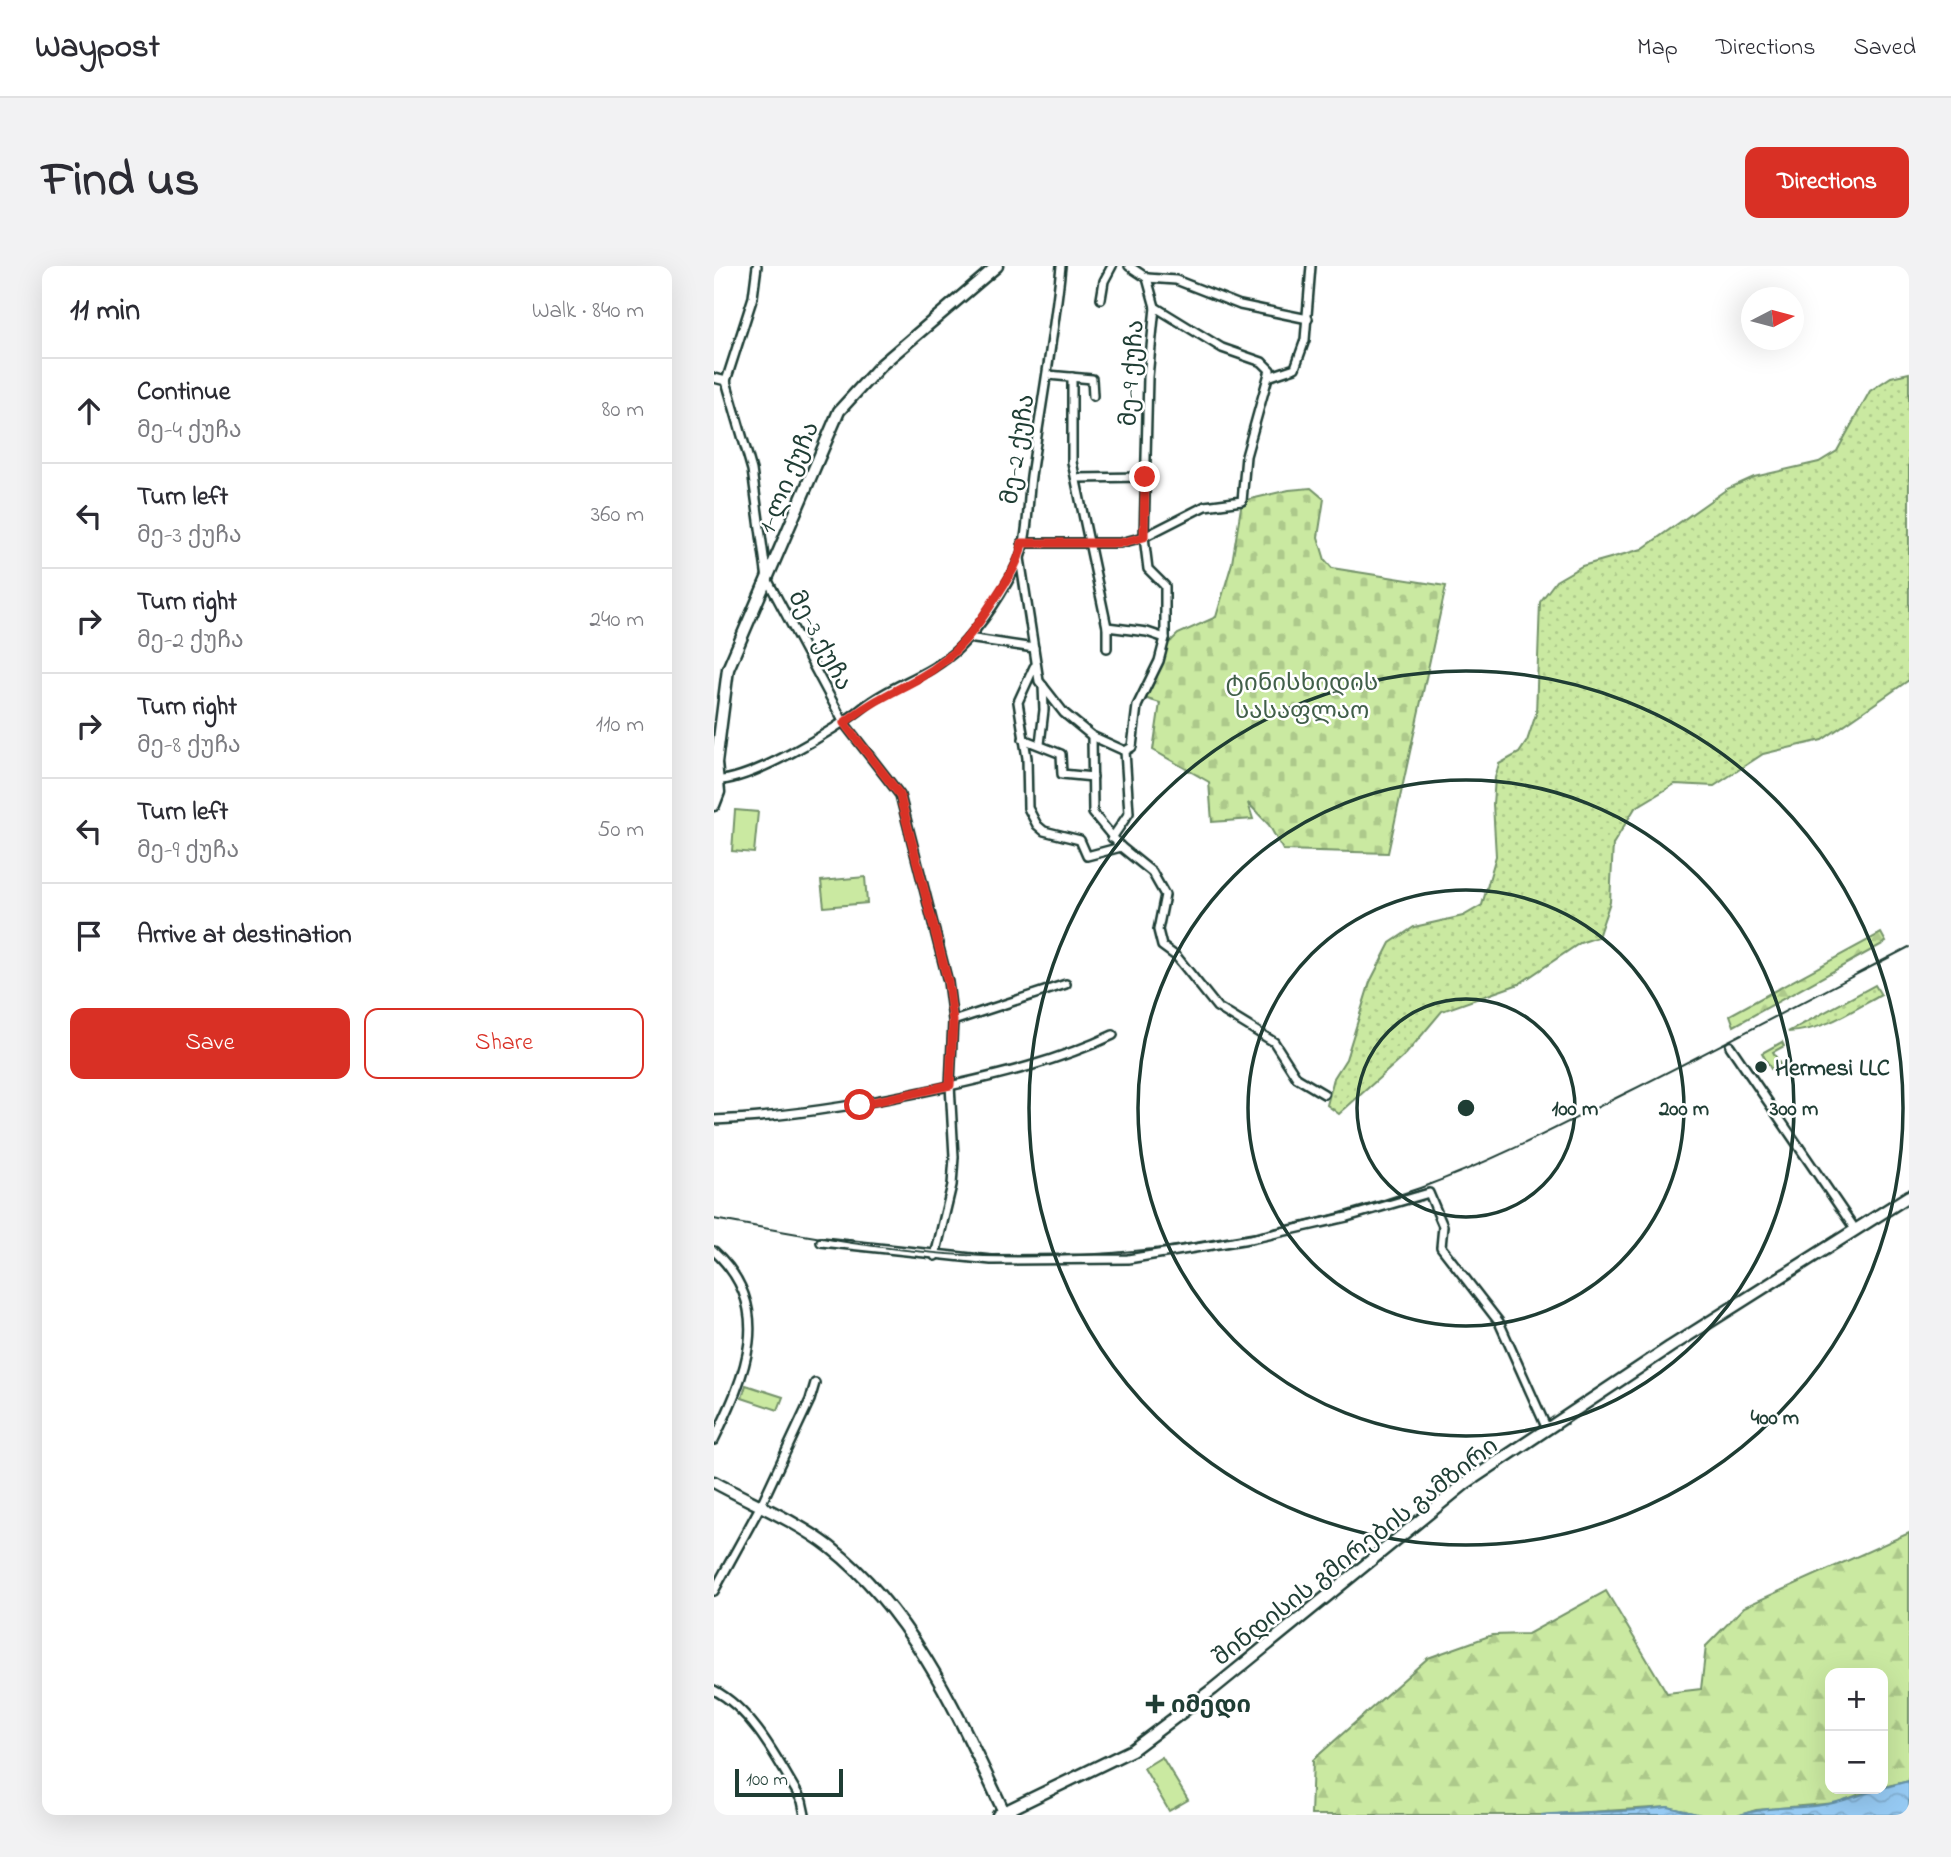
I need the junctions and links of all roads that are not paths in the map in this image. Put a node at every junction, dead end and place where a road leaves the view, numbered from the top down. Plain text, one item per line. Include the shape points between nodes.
1 (757, 266) edge
2 (997, 266) edge
3 (1061, 266) edge
4 (1112, 266) edge
5 (1129, 266) edge
6 (1311, 266) edge
7 (1147, 278) junction
8 (1101, 299) dead end
9 (1155, 307) junction
10 (1308, 319) junction
11 (1048, 375) junction
12 (1271, 376) junction
13 (1072, 377) junction
14 (714, 378) edge
15 (726, 380) junction
16 (1093, 396) dead end
17 (1145, 477) junction
18 (1076, 478) junction
19 (1144, 537) junction
20 (1022, 543) junction
21 (1089, 544) junction
22 (1020, 558) junction
23 (766, 579) junction
24 (1108, 627) junction
25 (968, 638) junction
26 (1165, 638) junction
27 (1034, 648) junction
28 (1107, 648) dead end
29 (1034, 667) junction
30 (1043, 685) junction
31 (844, 723) junction
32 (1092, 736) junction
33 (1023, 739) junction
34 (1040, 744) junction
35 (1125, 751) junction
36 (715, 765) edge
37 (1093, 777) junction
38 (716, 792) edge
39 (1112, 838) junction
40 (1121, 847) junction
41 (1066, 985) dead end
42 (953, 1021) junction
43 (1113, 1035) dead end
44 (1730, 1046) dead end
45 (950, 1085) junction
46 (1324, 1094) dead end
47 (714, 1120) edge
48 (1909, 1196) edge
49 (1855, 1229) junction
50 (821, 1242) dead end
51 (714, 1251) edge
52 (935, 1256) junction
53 (815, 1383) dead end
54 (1547, 1429) junction
55 (714, 1440) edge
56 (714, 1482) edge
57 (760, 1507) junction
58 (714, 1591) edge
59 (714, 1690) edge
60 (1001, 1814) edge
61 (805, 1815) edge

1 - 15 street via 753,297
2 - 23 main road, 1-ლი ქუჩა via 881,365 839,411
3 - 11 street, მე-2 ქუჩა
4 - 8 street
5 - 7 street
6 - 10 street
7 - 9 street, მე-9 ქუჩა
7 - 10 street via 1176,280 1240,305
9 - 12 street via 1222,348 1268,366
9 - 17 street, მე-9 ქუჩა
10 - 12 street via 1295,368
11 - 13 street
11 - 20 street, მე-2 ქუჩა
12 - 19 street via 1247,456 1242,501 1205,506
13 - 16 street via 1092,379
13 - 18 street
14 - 15 street
15 - 23 street via 752,470
17 - 18 street
17 - 19 street, მე-9 ქუჩა
18 - 21 street
19 - 21 street
19 - 26 street, მე-9 ქუჩა via 1148,569 1165,586
20 - 21 street
20 - 22 street, მე-2 ქუჩა
21 - 24 street
22 - 25 street, მე-2 ქუჩა
22 - 27 street
23 - 31 street, მე-3 ქუჩა
23 - 36 main road, 1-ლი ქუჩა via 728,669
24 - 26 street
24 - 28 street
25 - 27 street
25 - 31 street, მე-2 ქუჩა via 923,676 870,702
26 - 35 street, მე-9 ქუჩა via 1141,697 1132,747
27 - 29 street
29 - 30 street
29 - 33 street via 1018,702
30 - 32 street via 1065,713
30 - 34 street
31 - 38 street, მე-2 ქუჩა via 730,780
31 - 42 street, მე-3 ქუჩა via 900,795 948,982
32 - 35 street
32 - 37 street
33 - 34 street
33 - 40 street via 1028,808 1037,825 1053,835 1080,840 1087,856
34 - 37 street via 1061,754 1062,774
35 - 39 street via 1129,813
36 - 38 main road, 1-ლი ქუჩა
37 - 39 street via 1093,813
39 - 40 street
40 - 46 street via 1152,872 1165,895 1158,930 1162,946 1177,957 1216,1007 1274,1042 1297,1078
41 - 42 street
42 - 45 street, მე-3 ქუჩა
43 - 45 street via 1073,1054
44 - 49 street
45 - 47 street via 860,1105
45 - 52 street, მე-3 ქუჩა via 952,1185
48 - 49 main road, შინდისის გმირების გამზირი
49 - 54 main road, შინდისის გმირების გამზირი
50 - 52 street
51 - 55 street via 745,1296 752,1337 736,1393
52 - 54 street via 1128,1259 1347,1217 1429,1193 1443,1226 1441,1247 1499,1322
53 - 57 street
54 - 60 main road, შინდისის გმირების გამზირი via 1466,1483 1132,1750
56 - 57 main road
57 - 58 street
57 - 60 main road via 830,1547 892,1610 935,1672
59 - 61 street via 746,1716 797,1792

